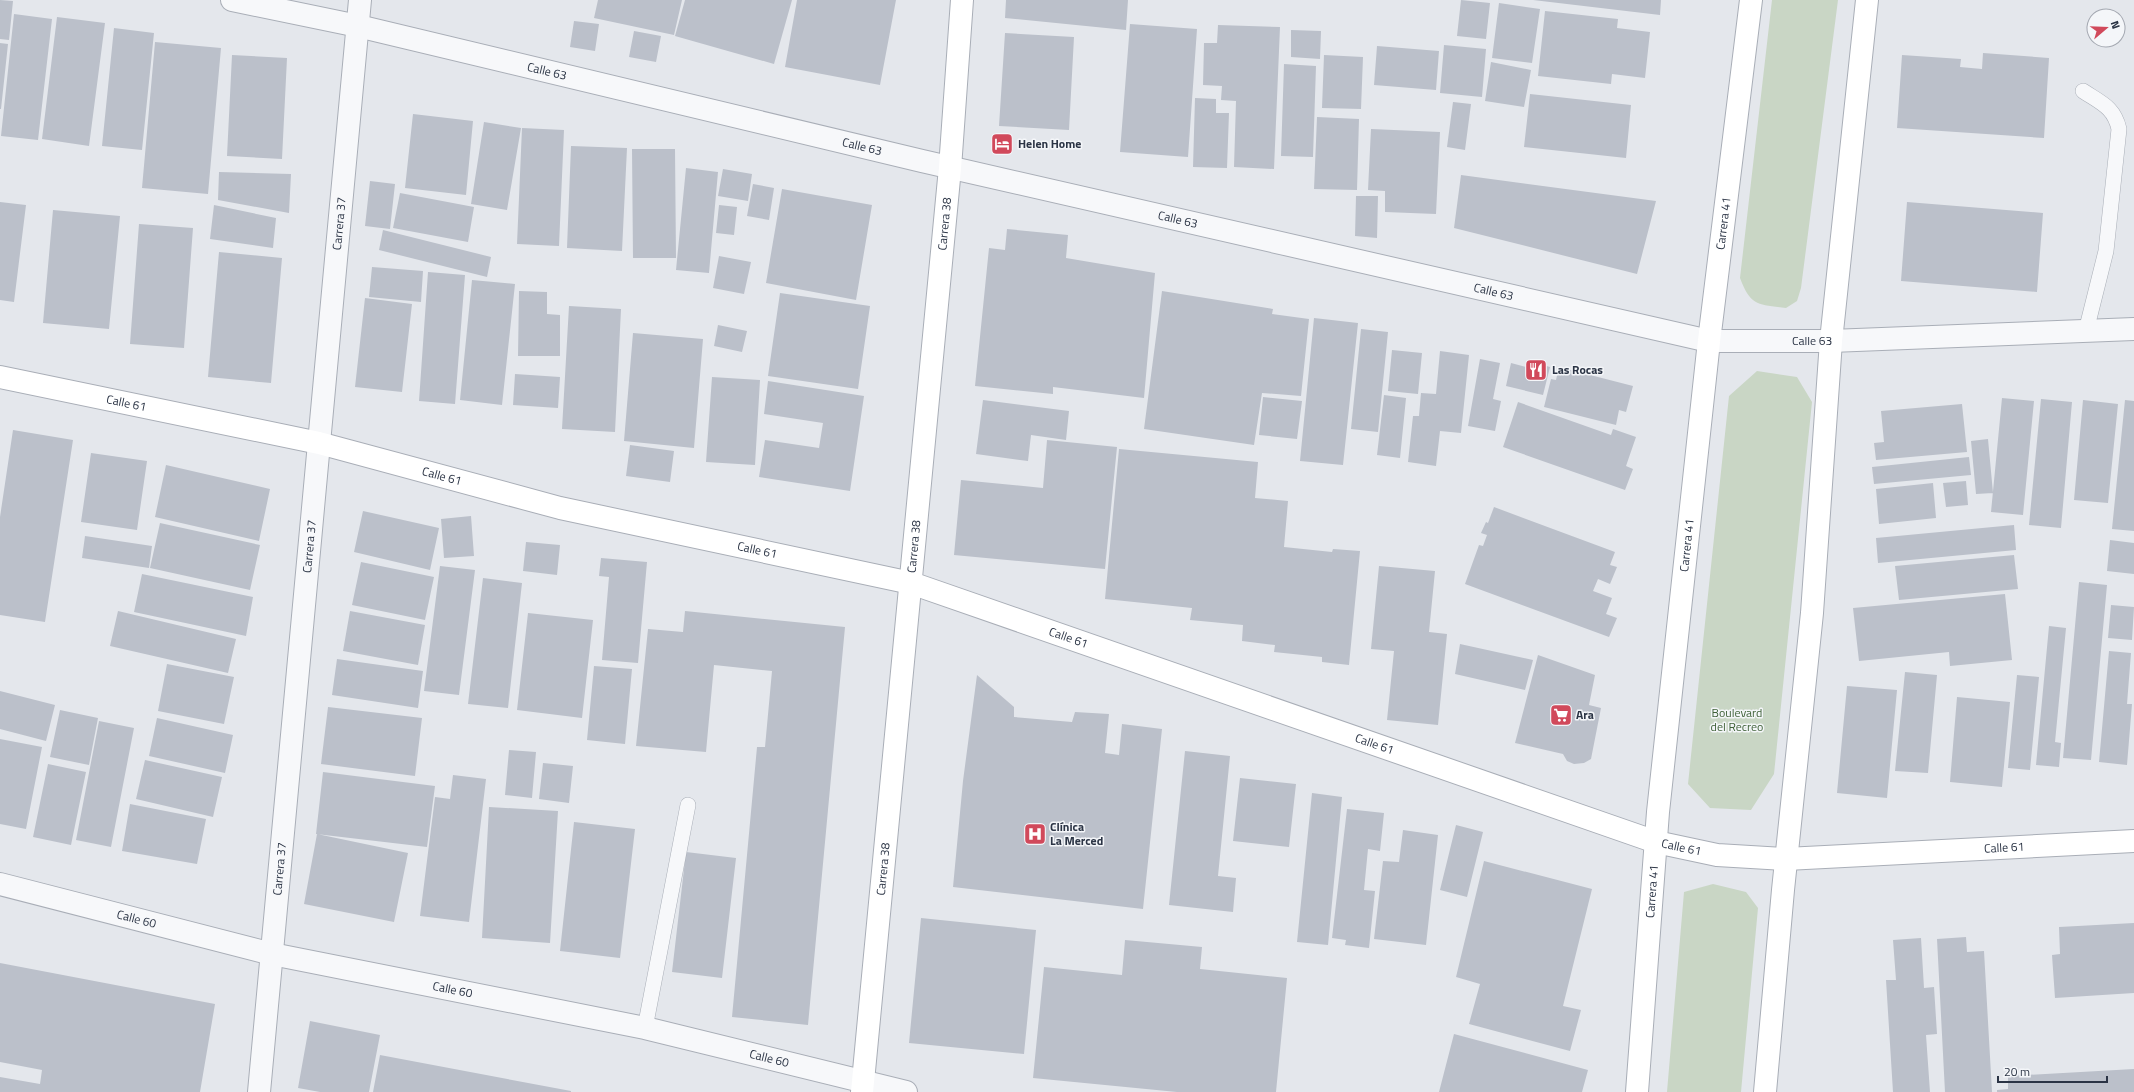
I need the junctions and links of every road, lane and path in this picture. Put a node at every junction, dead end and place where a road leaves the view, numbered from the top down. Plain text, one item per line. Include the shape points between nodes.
1 (232, 0) edge
2 (360, 0) edge
3 (962, 0) edge
4 (1751, 0) edge
5 (1867, 0) edge
6 (358, 26) junction
7 (2083, 91) dead end
8 (950, 168) junction
9 (2134, 329) edge
10 (2086, 331) junction
11 (1709, 341) junction
12 (1831, 341) junction
13 (0, 377) edge
14 (319, 443) junction
15 (911, 583) junction
16 (688, 805) dead end
17 (2134, 841) edge
18 (1656, 842) junction
19 (1786, 859) junction
20 (0, 884) edge
21 (272, 954) junction
22 (645, 1028) junction
23 (862, 1087) edge
24 (259, 1092) edge
25 (906, 1092) edge
26 (1637, 1092) edge
27 (1765, 1092) edge

1 - 6 street, Calle 63
2 - 6 street, Carrera 37
3 - 8 street, Carrera 38
4 - 11 street, Carrera 41
5 - 12 street
6 - 8 street, Calle 63
6 - 14 street, Carrera 37
7 - 10 lane via 2109,107 2119,129 2106,252
8 - 11 street, Calle 63
8 - 15 street, Carrera 38
9 - 10 street, Calle 63
10 - 12 street, Calle 63
11 - 12 street, Calle 63
11 - 18 street, Carrera 41
12 - 19 street via 1812,613
13 - 14 street, Calle 61
14 - 15 street, Calle 61 via 560,508
14 - 21 street, Carrera 37
15 - 18 street, Calle 61
15 - 23 street, Carrera 38
16 - 22 lane
17 - 19 street, Calle 61
18 - 19 street, Calle 61 via 1717,855
18 - 26 street, Carrera 41
19 - 27 street
20 - 21 street, Calle 60
21 - 22 street, Calle 60
21 - 24 street, Carrera 37
22 - 23 street, Calle 60
23 - 25 street, Calle 60

